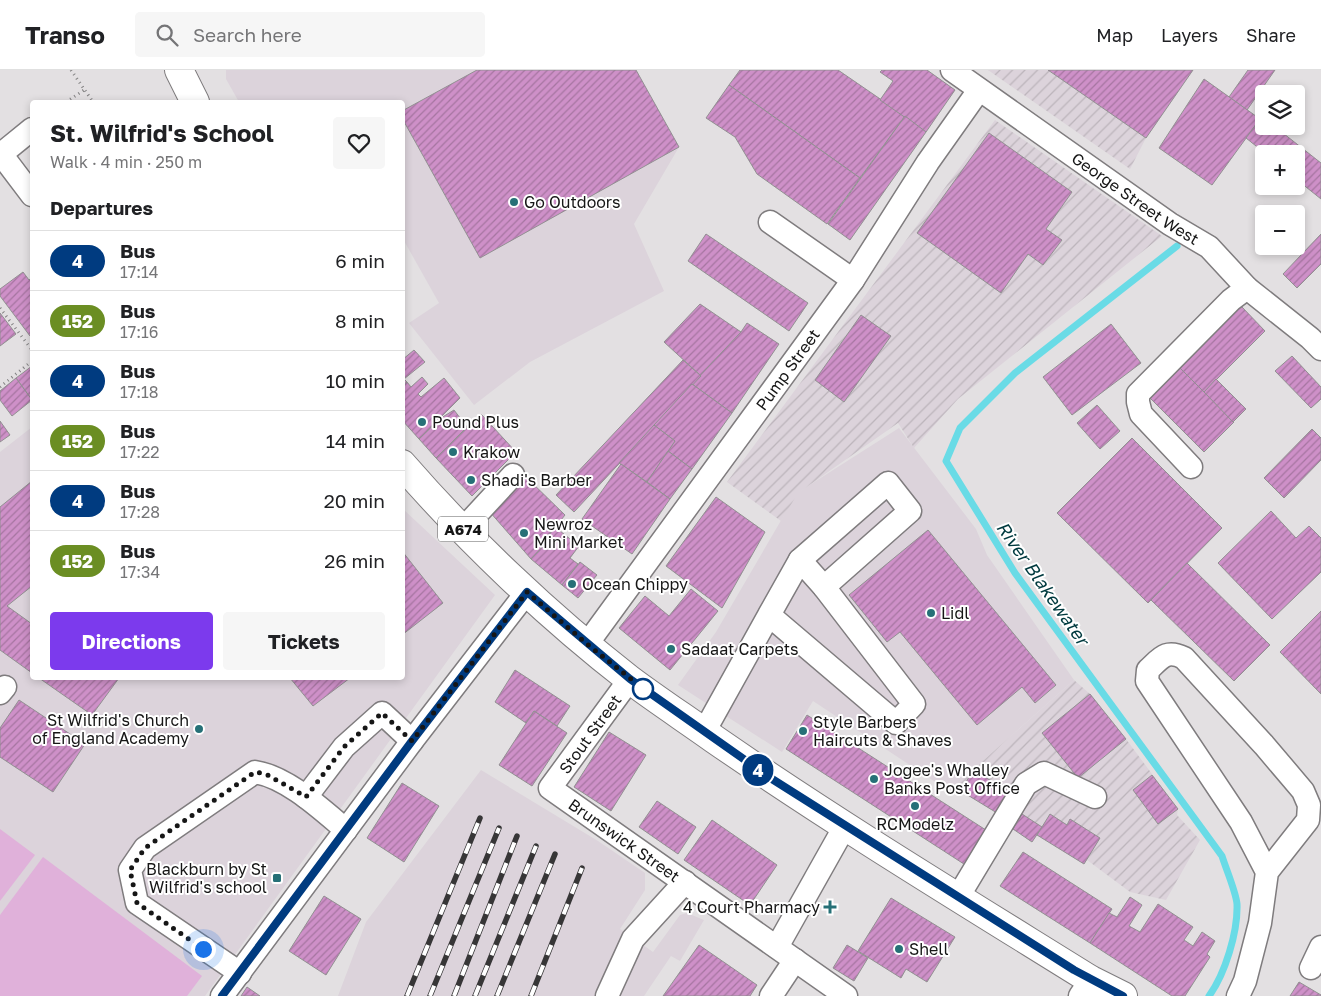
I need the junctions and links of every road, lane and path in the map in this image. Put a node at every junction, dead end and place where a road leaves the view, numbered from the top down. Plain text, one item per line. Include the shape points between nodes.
1 (70, 70) edge
2 (180, 70) edge
3 (957, 71) edge
4 (84, 90) junction
5 (979, 90) junction
6 (69, 100) edge
7 (92, 100) edge
8 (194, 100) edge
9 (30, 131) edge
10 (0, 154) edge
11 (30, 192) edge
12 (770, 222) dead end
13 (853, 280) junction
14 (1247, 288) junction
15 (0, 308) edge
16 (1317, 338) edge
17 (30, 347) edge
18 (30, 363) edge
19 (0, 387) edge
20 (405, 467) edge
21 (1191, 467) dead end
22 (513, 475) dead end
23 (463, 529) junction
24 (800, 560) junction
25 (824, 587) junction
26 (527, 592) junction
27 (769, 615) junction
28 (587, 644) junction
29 (630, 679) junction
30 (704, 732) junction
31 (412, 741) junction
32 (550, 788) joint
33 (306, 797) junction
34 (1095, 797) dead end
35 (1315, 799) edge
36 (845, 826) junction
37 (346, 830) junction
38 (1267, 872) junction
39 (685, 882) junction
40 (958, 897) junction
41 (1321, 947) edge
42 (786, 954) junction
43 (1310, 968) dead end
44 (240, 973) junction
45 (1086, 988) edge
46 (222, 996) edge
47 (607, 996) edge
48 (771, 996) edge
49 (846, 996) edge
50 (1123, 996) edge
51 (1238, 996) edge

1 - 4 path
2 - 8 main road
3 - 5 street, George Street West
4 - 6 path
4 - 7 path
5 - 13 street, Pump Street via 928,162
5 - 14 street, George Street West via 1170,224 1209,247
9 - 10 street
10 - 11 street
12 - 13 street
13 - 28 street, Pump Street
14 - 16 street, George Street West
14 - 21 street via 1138,394 1140,414
15 - 17 path
18 - 19 path
20 - 23 main road, A674
22 - 23 street
23 - 26 main road, A674
24 - 25 street
24 - 25 street via 888,483 910,511
24 - 27 street
25 - 27 street via 914,704 896,722
26 - 28 main road, A674
26 - 31 street
27 - 30 street
28 - 29 main road, A674
29 - 30 main road, A674
29 - 32 street, Stout Street
30 - 36 main road, A674
31 - 33 street via 382,713 344,747
31 - 37 street
32 - 39 street, Brunswick Street
33 - 37 street
33 - 44 street via 266,774 255,772 145,848 130,870 137,903
34 - 40 street via 1044,773 1026,784
35 - 38 street via 1308,820
35 - 38 street via 1303,791 1184,658 1174,653 1164,655 1148,670 1147,681 1241,822
36 - 40 main road, A674
36 - 42 street
37 - 44 street
38 - 51 street via 1260,923
39 - 42 street, Brunswick Street
39 - 47 street via 633,939
40 - 45 main road, A674
41 - 43 street
42 - 48 street
42 - 49 street, Brunswick Street
44 - 46 street
45 - 50 main road, A674

